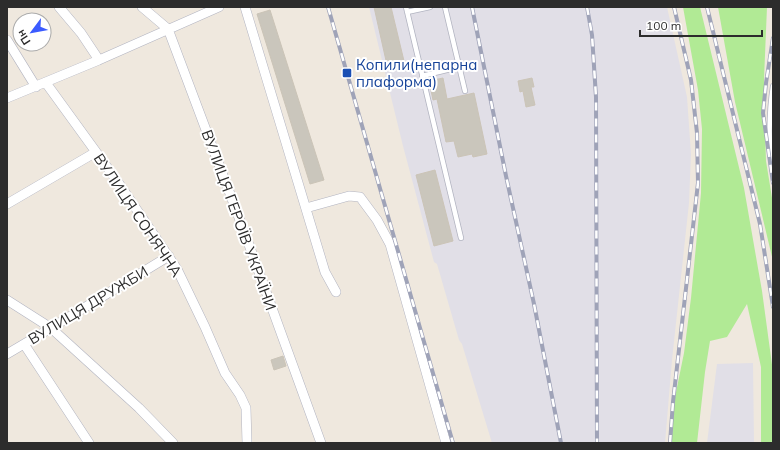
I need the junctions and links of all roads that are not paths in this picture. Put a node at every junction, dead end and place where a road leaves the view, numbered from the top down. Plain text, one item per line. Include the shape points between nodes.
1 (59, 7) edge
2 (142, 7) edge
3 (245, 7) edge
4 (430, 7) edge
5 (446, 7) edge
6 (215, 8) edge
7 (406, 10) edge
8 (168, 29) junction
9 (7, 40) edge
10 (99, 60) junction
11 (459, 67) junction
12 (422, 76) junction
13 (46, 83) junction
14 (773, 86) edge
15 (36, 87) junction
16 (465, 91) dead end
17 (7, 98) edge
18 (96, 152) junction
19 (773, 172) edge
20 (7, 204) edge
21 (306, 208) junction
22 (461, 238) dead end
23 (169, 256) junction
24 (336, 292) dead end
25 (7, 300) edge
26 (51, 328) junction
27 (24, 344) junction
28 (7, 354) edge
29 (89, 443) edge
30 (173, 443) edge
31 (247, 443) edge
32 (320, 443) edge
33 (446, 443) edge

1 - 10 street
2 - 8 street, ВУЛИЦЯ ГЕРОЇВ УКРАЇНИ
3 - 21 street
4 - 7 lane
5 - 11 lane
6 - 8 street
7 - 12 lane
8 - 10 street
8 - 32 street, ВУЛИЦЯ ГЕРОЇВ УКРАЇНИ via 255,260
9 - 15 street
10 - 13 street
11 - 12 lane
11 - 16 lane
12 - 22 lane
13 - 15 street
13 - 18 street, ВУЛИЦЯ СОНЯЧНА
14 - 19 lane via 770,104
15 - 17 street
18 - 20 street
18 - 23 street, ВУЛИЦЯ СОНЯЧНА
21 - 24 street via 325,272
21 - 33 street via 349,196 360,197 377,220 390,244
23 - 26 street, ВУЛИЦЯ ДРУЖБИ
23 - 31 street, ВУЛИЦЯ СОНЯЧНА via 187,288 225,373 246,408
25 - 26 street
26 - 27 street, ВУЛИЦЯ ДРУЖБИ
26 - 30 street via 139,408
27 - 28 street, ВУЛИЦЯ ДРУЖБИ
27 - 29 street

